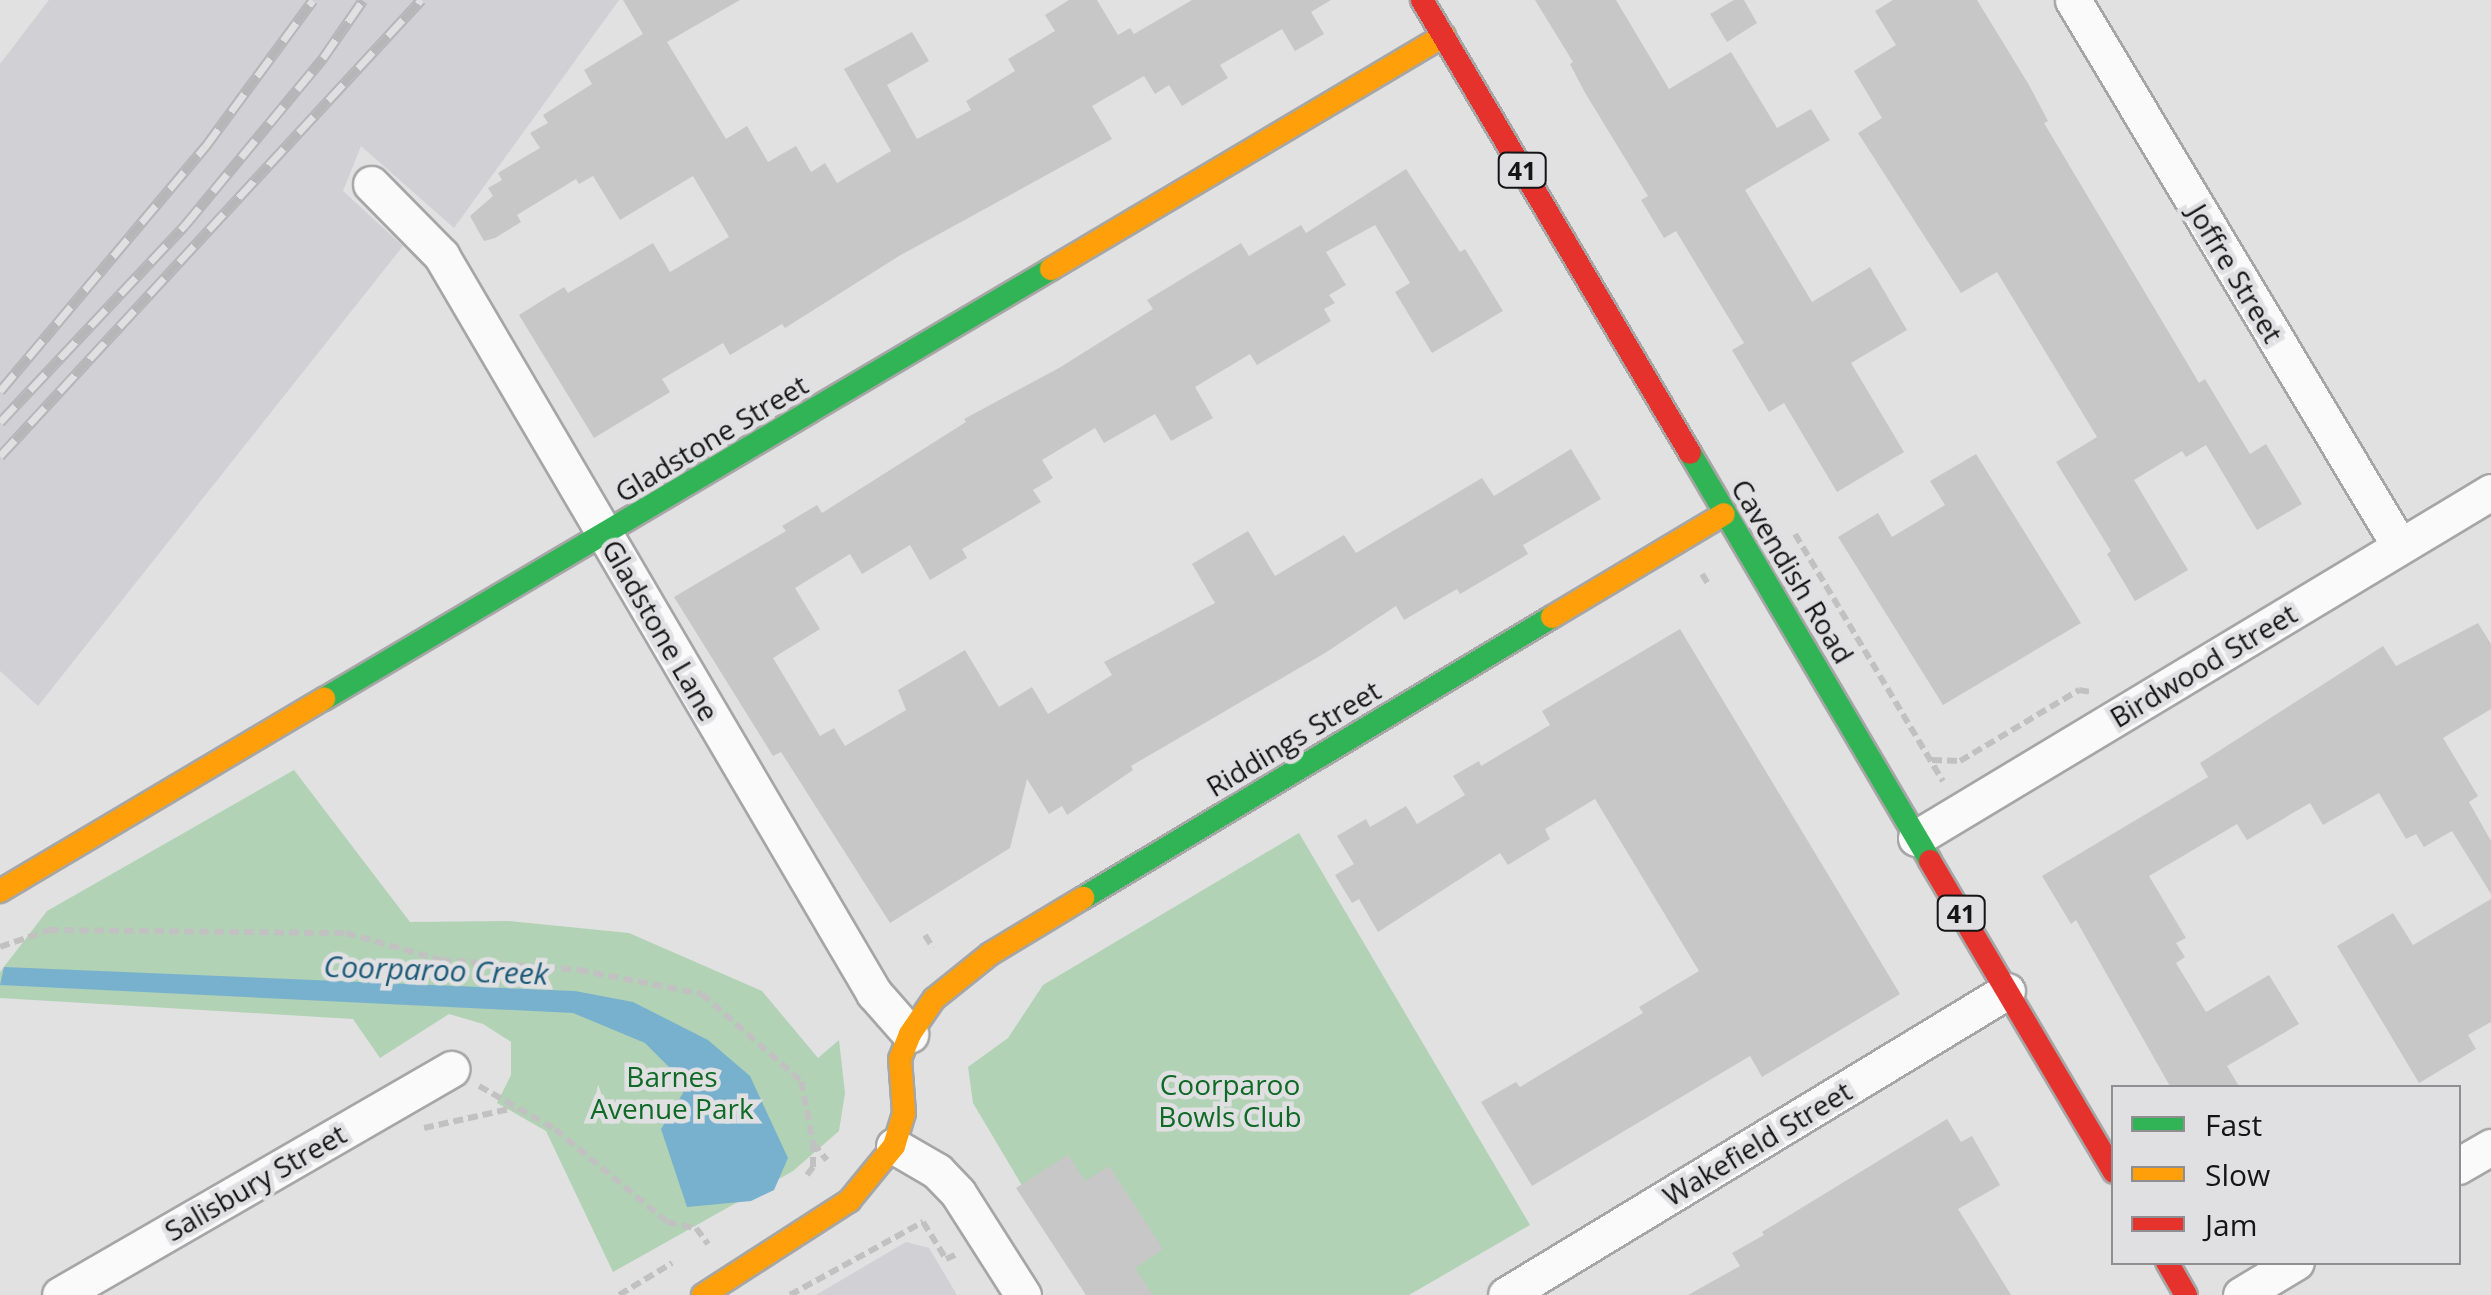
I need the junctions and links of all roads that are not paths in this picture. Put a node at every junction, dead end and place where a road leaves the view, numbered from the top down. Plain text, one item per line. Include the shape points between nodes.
1 (1422, 0) edge
2 (2073, 0) edge
3 (1444, 36) junction
4 (370, 184) dead end
5 (2491, 492) edge
6 (1724, 514) junction
7 (606, 536) junction
8 (2399, 545) junction
9 (1916, 838) junction
10 (3, 891) edge
11 (2006, 990) junction
12 (910, 1034) junction
13 (450, 1068) dead end
14 (894, 1146) junction
15 (2491, 1146) edge
16 (2461, 1164) edge
17 (2111, 1167) edge
18 (2169, 1265) edge
19 (2291, 1265) edge
20 (60, 1295) edge
21 (703, 1295) edge
22 (1024, 1295) edge
23 (1506, 1295) edge
24 (2186, 1295) edge
25 (2241, 1295) edge

1 - 3 street, Cavendish Road / 41
2 - 8 street, Joffre Street
3 - 6 street, Cavendish Road / 41
3 - 7 street, Gladstone Street
4 - 7 street, Gladstone Lane via 441,255
5 - 8 street, Birdwood Street
6 - 9 street, Cavendish Road / 41
6 - 12 street, Riddings Street via 990,954 934,999
7 - 10 street, Gladstone Street
7 - 12 street, Gladstone Lane via 884,1008
8 - 9 street, Birdwood Street
9 - 11 street, Cavendish Road / 41
11 - 17 street, Cavendish Road / 41
11 - 23 street, Wakefield Street
12 - 14 street via 900,1059 904,1114
13 - 20 street, Salisbury Street
14 - 21 street via 849,1200
14 - 22 street via 938,1171
15 - 16 street
18 - 24 street
19 - 25 street

